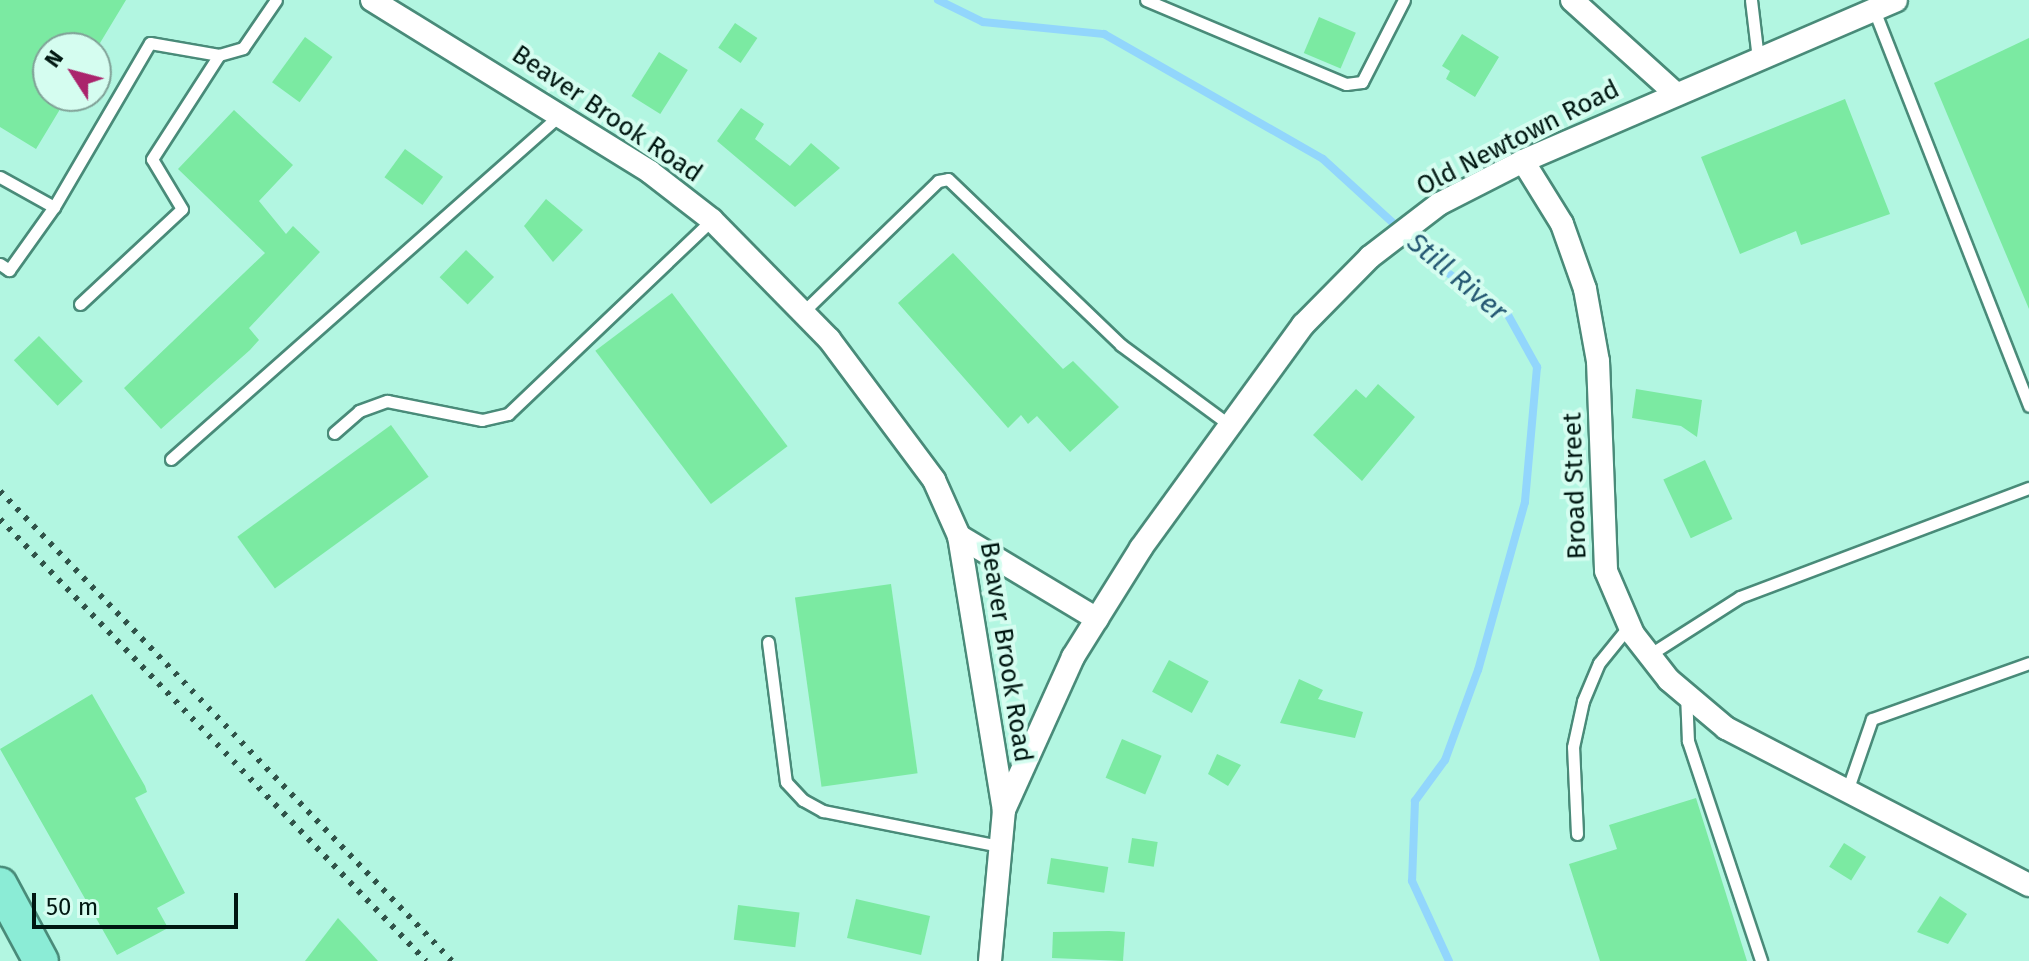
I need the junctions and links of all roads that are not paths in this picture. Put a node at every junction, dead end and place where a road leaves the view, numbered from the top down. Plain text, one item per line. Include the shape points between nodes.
1 (276, 0) edge
2 (372, 0) edge
3 (1146, 0) edge
4 (1404, 0) edge
5 (1572, 0) edge
6 (1751, 0) edge
7 (1896, 0) edge
8 (1874, 10) junction
9 (219, 55) junction
10 (1758, 59) junction
11 (1675, 93) junction
12 (561, 115) junction
13 (1523, 161) junction
14 (0, 177) edge
15 (54, 207) junction
16 (712, 220) junction
17 (0, 264) edge
18 (80, 304) dead end
19 (803, 312) junction
20 (2029, 406) edge
21 (1228, 424) junction
22 (334, 433) dead end
23 (171, 459) dead end
24 (2029, 488) edge
25 (959, 536) junction
26 (1097, 619) junction
27 (1629, 626) junction
28 (768, 642) dead end
29 (1649, 655) junction
30 (2029, 663) edge
31 (1686, 694) junction
32 (1847, 791) junction
33 (1004, 810) junction
34 (1577, 834) dead end
35 (1000, 846) junction
36 (0, 885) edge
37 (2029, 885) edge
38 (41, 961) edge
39 (990, 961) edge
40 (1761, 961) edge

1 - 9 lane via 243,48
2 - 12 street, Beaver Brook Road
3 - 4 lane via 1346,84 1362,82
5 - 11 street
6 - 10 lane
7 - 8 street, Old Newtown Road
8 - 10 street, Old Newtown Road
8 - 20 lane
9 - 15 lane via 150,43
9 - 18 lane via 152,159 182,209
10 - 11 street, Old Newtown Road
11 - 13 street, Old Newtown Road
12 - 16 street, Beaver Brook Road
12 - 23 lane
13 - 21 street, Old Newtown Road via 1439,204 1335,293
13 - 27 street, Broad Street via 1562,224 1585,289 1598,361 1606,571
14 - 15 lane
15 - 17 lane via 9,270
16 - 19 street, Beaver Brook Road
16 - 22 lane via 508,414 482,420 387,401 359,411
19 - 21 lane via 938,181 948,179 1121,345
19 - 25 street, Beaver Brook Road via 934,480
21 - 26 street, Old Newtown Road
24 - 29 lane via 1740,597
25 - 26 street
25 - 33 street, Beaver Brook Road
26 - 33 street, Old Newtown Road
27 - 29 street, Broad Street
27 - 34 lane via 1599,663 1583,701 1573,747
28 - 35 lane via 786,782 803,800 823,811
29 - 31 street, Broad Street
30 - 32 lane via 1872,719
31 - 32 street, Broad Street via 1726,728
31 - 40 lane via 1688,741
32 - 37 street, Broad Street
33 - 35 street, Beaver Brook Road
35 - 39 street, Beaver Brook Road
36 - 38 main road

